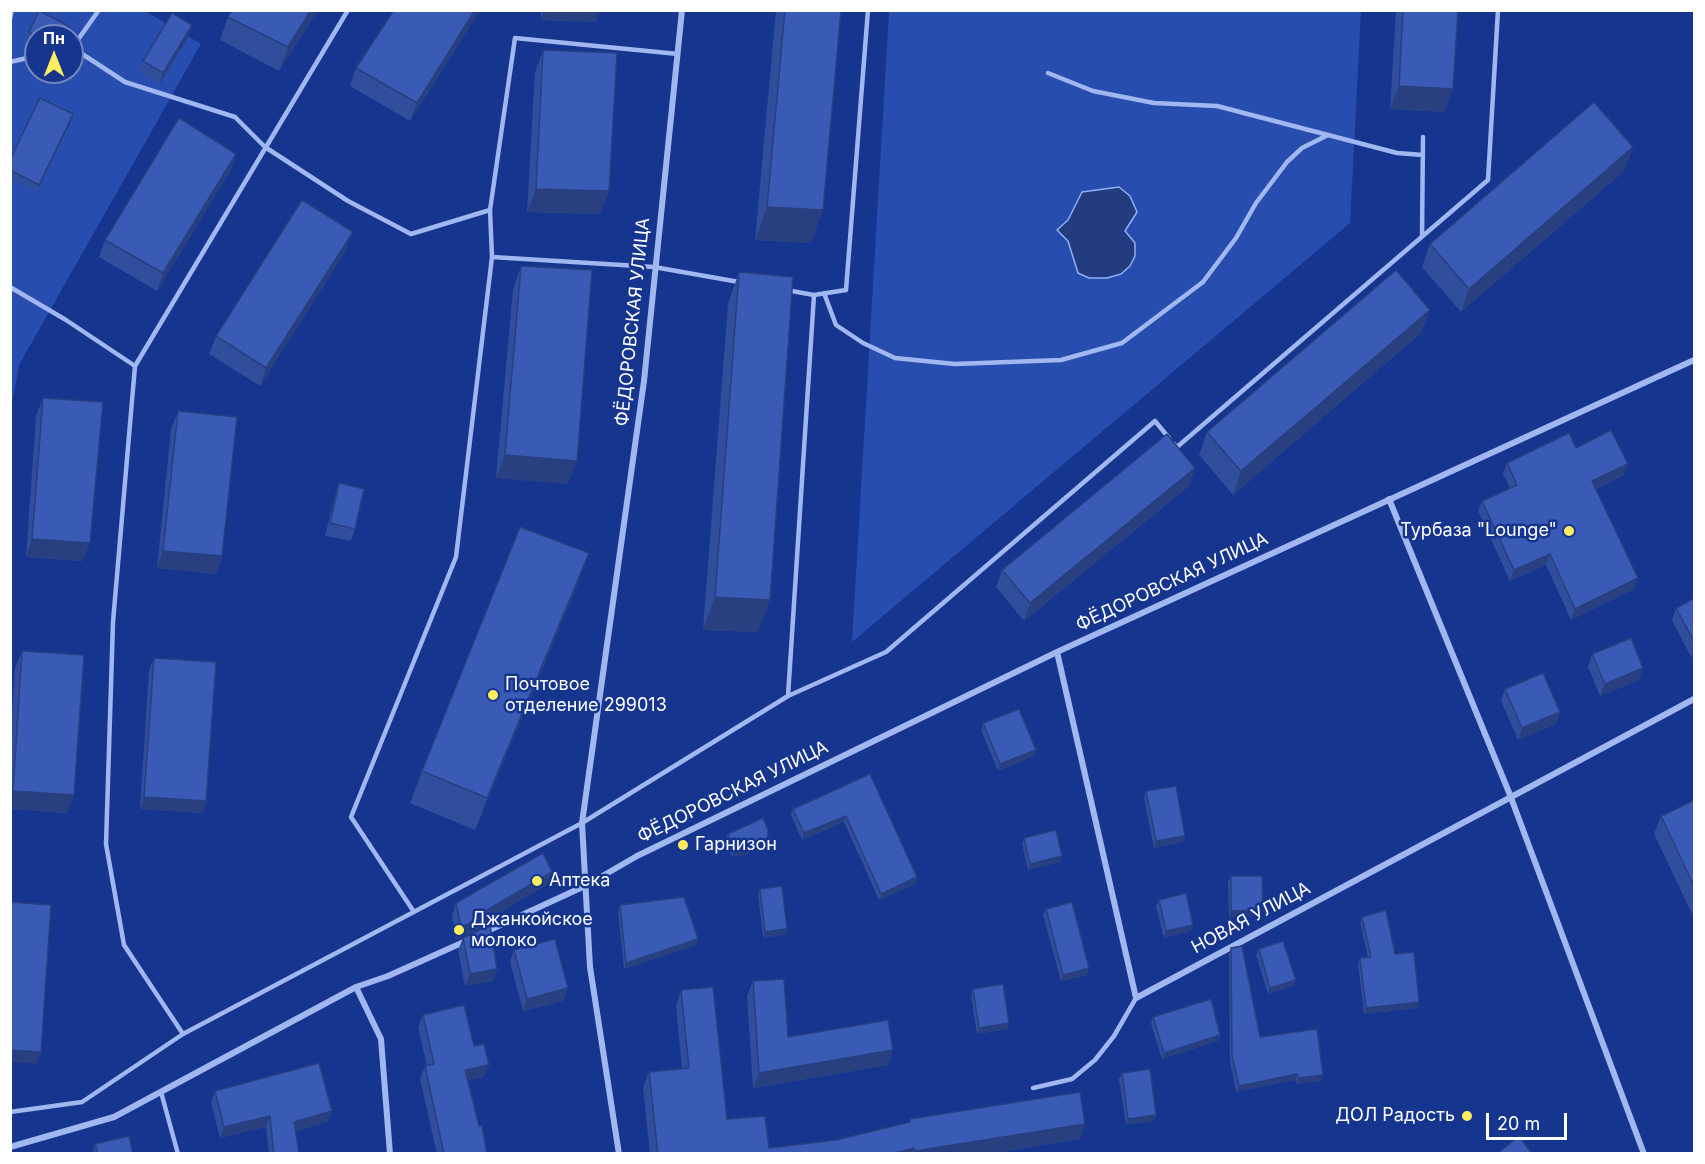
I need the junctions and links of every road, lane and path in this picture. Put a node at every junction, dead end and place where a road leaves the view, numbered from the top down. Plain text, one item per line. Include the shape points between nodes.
1 (12, 10) edge
2 (99, 10) edge
3 (348, 10) edge
4 (682, 10) edge
5 (868, 10) edge
6 (1498, 10) edge
7 (10, 19) edge
8 (84, 32) edge
9 (678, 54) junction
10 (84, 55) edge
11 (1048, 73) dead end
12 (1328, 135) junction
13 (1423, 137) dead end
14 (265, 147) junction
15 (1423, 155) junction
16 (490, 210) junction
17 (1422, 236) junction
18 (492, 256) junction
19 (654, 267) junction
20 (745, 283) edge
21 (10, 287) edge
22 (780, 289) edge
23 (824, 293) junction
24 (814, 295) junction
25 (1695, 360) edge
26 (135, 366) junction
27 (1389, 499) junction
28 (1057, 652) junction
29 (788, 696) junction
30 (1695, 699) edge
31 (1510, 795) junction
32 (582, 823) junction
33 (587, 885) junction
34 (414, 912) junction
35 (479, 935) edge
36 (469, 939) edge
37 (356, 987) junction
38 (1136, 998) junction
39 (183, 1034) junction
40 (1033, 1088) dead end
41 (160, 1092) junction
42 (10, 1112) edge
43 (10, 1147) edge
44 (178, 1154) edge
45 (390, 1154) edge
46 (619, 1154) edge
47 (1644, 1154) edge

1 - 7 lane
2 - 8 lane
3 - 14 lane
4 - 9 street, ФЁДОРОВСКАЯ УЛИЦА
5 - 23 lane via 846,290
6 - 17 lane via 1488,180
9 - 16 lane via 514,38
9 - 19 street, ФЁДОРОВСКАЯ УЛИЦА
10 - 14 lane via 124,82 235,117
11 - 12 lane via 1094,91 1154,103 1217,106
12 - 15 lane via 1397,153
12 - 23 lane via 1302,148 1287,162 1203,282 1122,343 1061,360 955,364 895,358 836,324
13 - 15 lane
14 - 16 lane via 348,201 411,234
14 - 26 lane
15 - 17 lane
16 - 18 lane
17 - 29 lane via 1177,447 1155,421 886,652
18 - 19 lane
18 - 34 lane via 456,557 351,818
19 - 20 lane
19 - 32 street, ФЁДОРОВСКАЯ УЛИЦА via 644,381
21 - 26 lane
22 - 24 lane
23 - 24 lane
24 - 29 lane
25 - 27 street, ФЁДОРОВСКАЯ УЛИЦА
26 - 39 lane via 113,622 106,844 124,945
27 - 28 street, ФЁДОРОВСКАЯ УЛИЦА
27 - 31 street
28 - 33 street, ФЁДОРОВСКАЯ УЛИЦА via 637,856
28 - 38 street
29 - 32 lane
30 - 31 street, НОВАЯ УЛИЦА
31 - 38 street, НОВАЯ УЛИЦА
31 - 47 street
32 - 33 street, ФЁДОРОВСКАЯ УЛИЦА
32 - 34 lane
33 - 35 street
33 - 46 street via 590,967
34 - 39 lane
36 - 37 street
37 - 41 street
37 - 45 street via 381,1039
38 - 40 lane via 1095,1060 1072,1079
39 - 42 lane via 82,1101
41 - 43 street via 114,1117
41 - 44 lane

